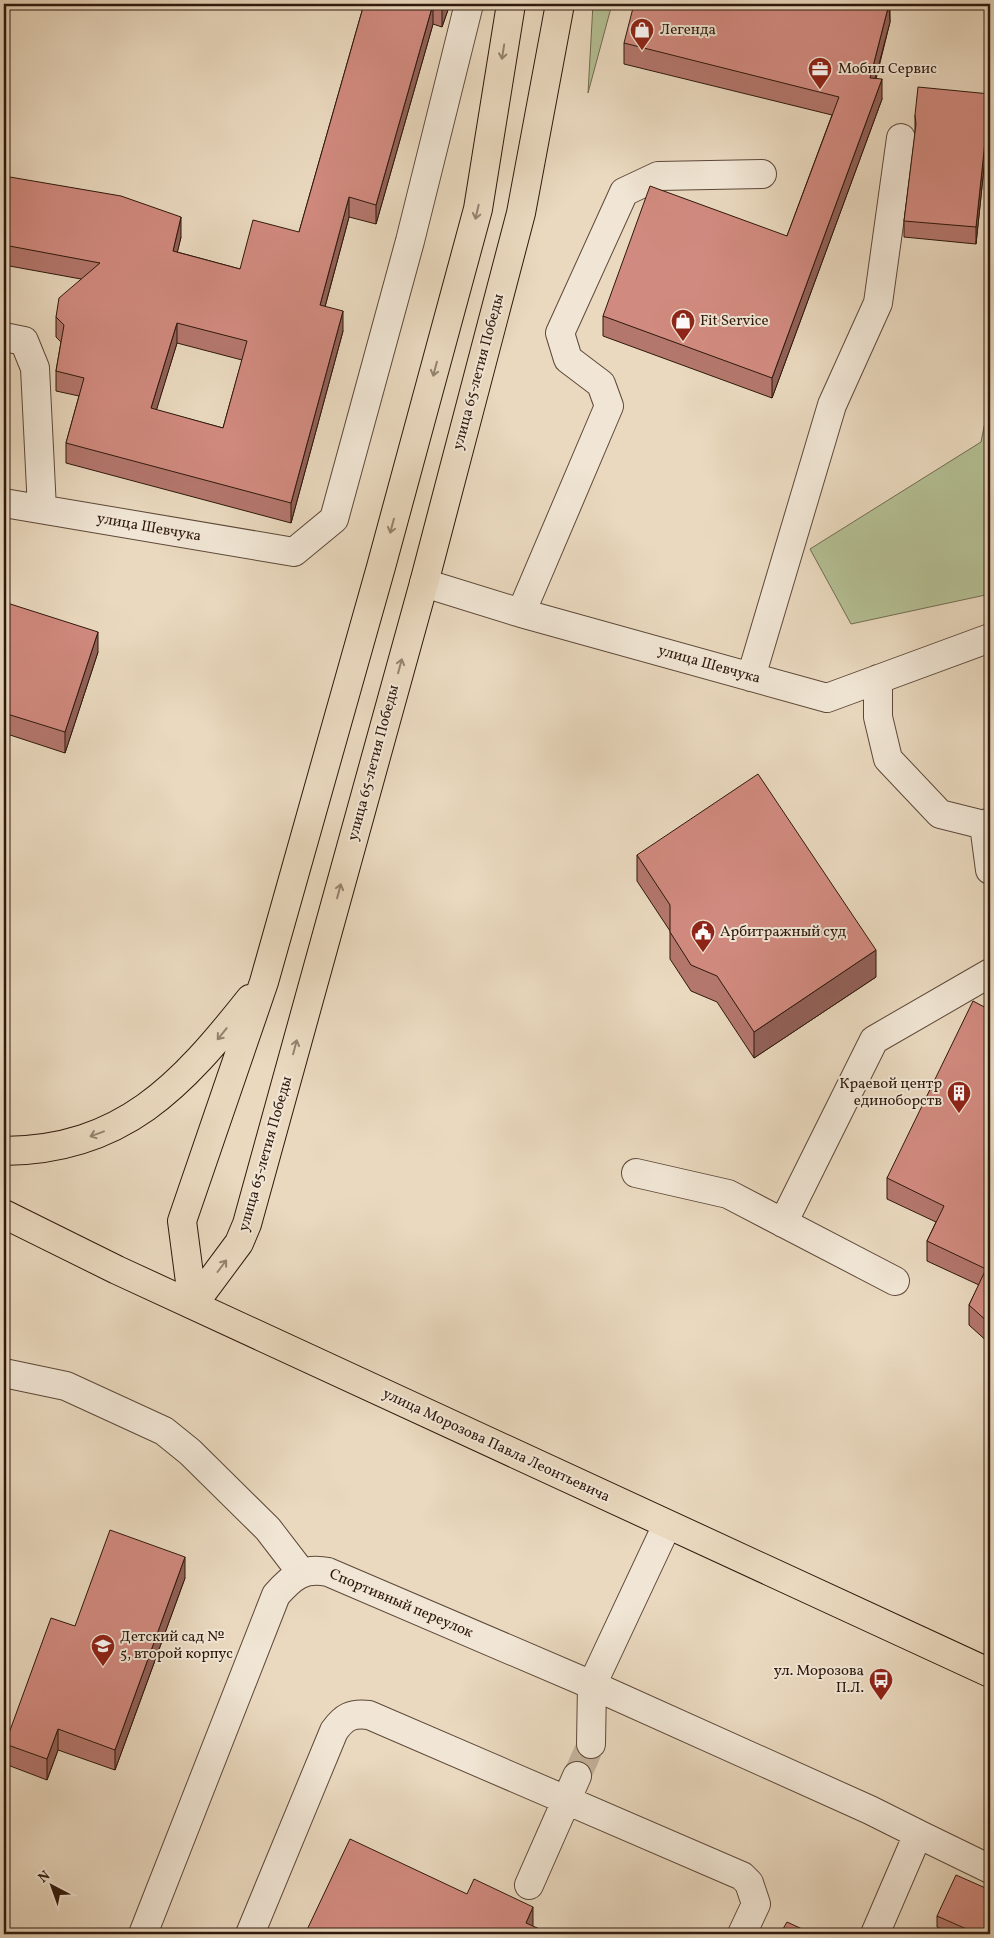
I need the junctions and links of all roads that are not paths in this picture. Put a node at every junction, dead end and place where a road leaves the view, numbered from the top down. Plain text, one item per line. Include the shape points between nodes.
1 (469, 4) edge
2 (511, 4) edge
3 (560, 4) edge
4 (900, 138) dead end
5 (762, 174) dead end
6 (4, 337) edge
7 (4, 503) edge
8 (42, 509) junction
9 (424, 583) junction
10 (521, 613) junction
11 (990, 638) edge
12 (751, 677) junction
13 (878, 680) junction
14 (987, 823) edge
15 (990, 870) edge
16 (990, 972) edge
17 (264, 982) junction
18 (4, 1151) edge
19 (636, 1173) dead end
20 (4, 1214) edge
21 (783, 1223) junction
22 (896, 1281) dead end
23 (193, 1305) junction
24 (4, 1373) edge
25 (667, 1525) junction
26 (301, 1572) junction
27 (990, 1673) edge
28 (592, 1686) junction
29 (591, 1744) tunnel mouth
30 (577, 1776) tunnel mouth
31 (566, 1802) junction
32 (918, 1834) junction
33 (990, 1869) edge
34 (529, 1885) dead end
35 (143, 1934) edge
36 (250, 1934) edge
37 (742, 1934) edge
38 (876, 1934) edge

1 - 8 street, улица Шевчука via 410,241 334,519 294,552
2 -> 17 main road via 478,209
3 - 9 main road, улица 65-летия Победы via 521,213
4 - 12 street via 878,303 832,405
5 - 10 street via 658,176 624,192 560,333 568,359 601,384 609,406
6 - 8 street via 24,341 35,368
7 - 8 street, улица Шевчука
9 - 10 street, улица Шевчука
23 -> 9 main road, улица 65-летия Победы via 244,1234
10 - 12 street, улица Шевчука
11 - 13 street, улица Шевчука
12 - 13 street, улица Шевчука via 827,698
13 - 14 street via 878,717 888,759 940,814
14 - 15 street
16 - 21 street via 874,1040
17 -> 18 main road via 180,1080 122,1124 95,1136 63,1144 26,1151
17 - 23 main road via 182,1221
19 - 21 street via 728,1194
20 - 23 main road, улица Морозова Павла Леонтьевича
21 - 22 street
23 - 25 main road, улица Морозова Павла Леонтьевича
24 - 26 street via 66,1386 164,1431 190,1452 268,1529
25 - 27 main road, улица Морозова Павла Леонтьевича
25 - 28 street
26 - 28 street, Спортивный переулок via 328,1572
26 - 35 street via 276,1595
28 - 29 street
28 - 32 street, Спортивный переулок
30 - 31 street
31 - 34 street
31 - 36 street via 369,1715 354,1714 342,1719
31 - 37 street via 742,1876 749,1883 756,1904
32 - 33 street, Спортивный переулок
32 - 38 street

